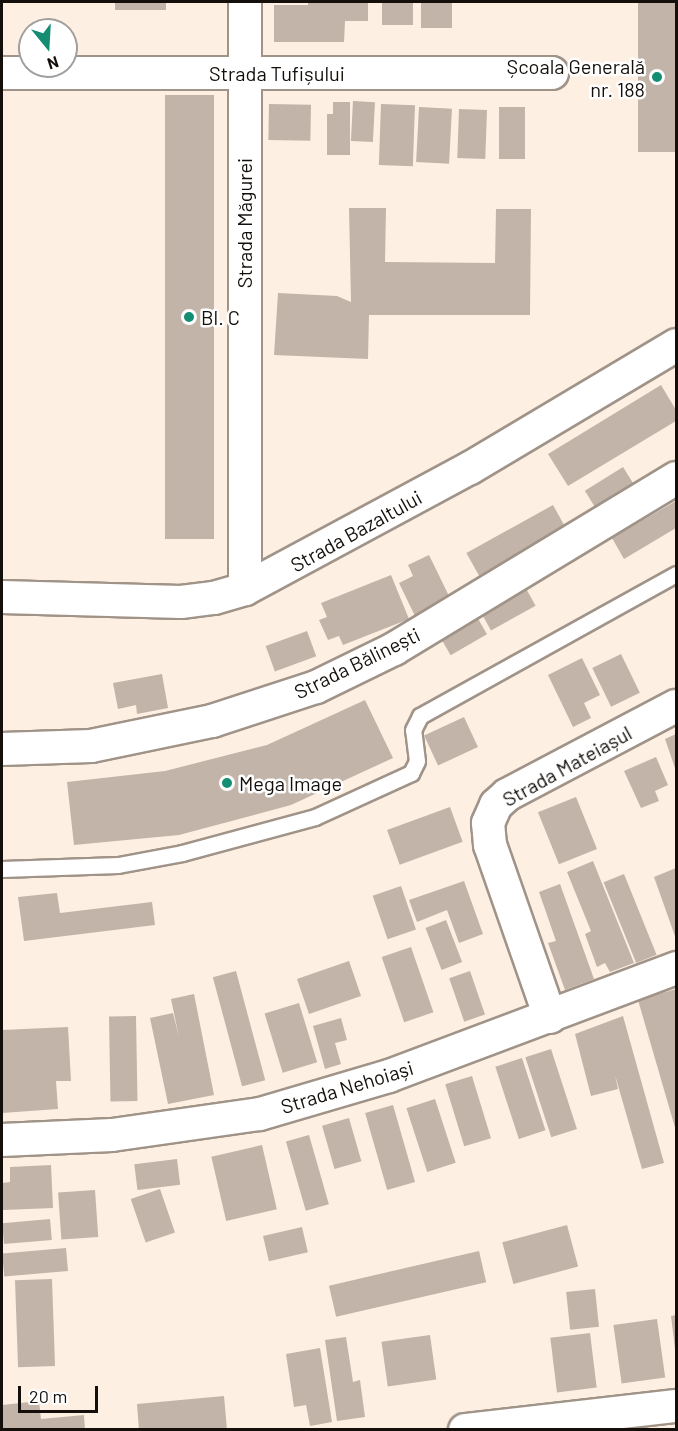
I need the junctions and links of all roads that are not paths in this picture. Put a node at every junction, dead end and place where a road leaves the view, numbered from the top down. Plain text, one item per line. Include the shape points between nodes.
1 (244, 2) edge
2 (552, 73) dead end
3 (2, 74) edge
4 (244, 74) junction
5 (676, 345) edge
6 (676, 478) edge
7 (676, 574) edge
8 (245, 589) junction
9 (2, 597) edge
10 (676, 706) edge
11 (2, 749) edge
12 (2, 869) edge
13 (676, 968) edge
14 (550, 1017) junction
15 (2, 1140) edge
16 (676, 1406) edge
17 (465, 1430) edge

1 - 4 street, Strada Măgurei
2 - 4 street, Strada Tufișului
3 - 4 street, Strada Tufișului
4 - 8 street, Strada Măgurei
5 - 8 street, Strada Bazaltului via 460,473
6 - 11 street, Strada Bălinești via 394,649 316,687 212,721 91,746
7 - 12 lane via 420,716 413,729 417,761 411,773 315,818 182,853 118,865
8 - 9 street, Strada Bazaltului via 181,602
10 - 14 street, Strada Mateiașul via 507,795 495,805 488,823 490,845
13 - 14 street, Strada Nehoiași
14 - 15 street, Strada Nehoiași via 389,1076 261,1114 112,1135
16 - 17 street

